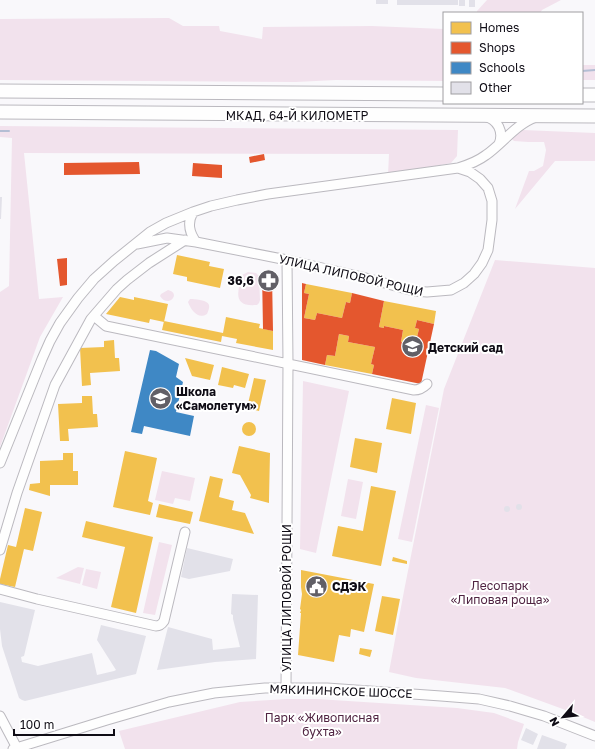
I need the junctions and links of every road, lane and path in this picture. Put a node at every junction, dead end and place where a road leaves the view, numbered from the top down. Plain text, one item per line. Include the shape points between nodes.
1 (0, 91) edge
2 (443, 94) edge
3 (0, 112) edge
4 (483, 116) junction
5 (541, 116) junction
6 (595, 116) edge
7 (498, 145) junction
8 (474, 162) junction
9 (458, 168) junction
10 (473, 174) junction
11 (192, 212) junction
12 (185, 240) junction
13 (196, 242) junction
14 (136, 244) junction
15 (287, 260) junction
16 (94, 316) junction
17 (288, 363) junction
18 (427, 384) dead end
19 (0, 464) edge
20 (184, 532) dead end
21 (0, 550) edge
22 (0, 589) edge
23 (286, 688) junction
24 (0, 716) edge
25 (595, 736) edge
26 (15, 748) edge

1 - 2 highway, МКАД, 64-Й КИЛОМЕТР
3 - 4 highway, МКАД, 64-Й КИЛОМЕТР
4 - 5 highway, МКАД, 64-Й КИЛОМЕТР
4 - 7 street via 493,119 500,128 501,140
5 - 6 highway, МКАД, 64-Й КИЛОМЕТР
5 - 7 street via 523,124
7 - 8 street via 486,156
8 - 9 street
8 - 10 street
9 - 10 street, УЛИЦА ЛИПОВОЙ РОЩИ
9 - 11 street via 268,194
10 - 15 street, УЛИЦА ЛИПОВОЙ РОЩИ via 488,188 492,201 488,250 474,274 451,290 414,291
11 - 13 street via 189,223
11 - 14 street via 150,232
12 - 13 street, УЛИЦА ЛИПОВОЙ РОЩИ
12 - 14 street, УЛИЦА ЛИПОВОЙ РОЩИ via 166,238
12 - 16 street via 130,277 117,288
13 - 15 street, УЛИЦА ЛИПОВОЙ РОЩИ
14 - 19 street via 94,279 60,324 42,359
15 - 17 street, УЛИЦА ЛИПОВОЙ РОЩИ
16 - 17 street via 106,326
16 - 21 street via 55,385
17 - 18 street via 414,390 419,390
17 - 23 street, УЛИЦА ЛИПОВОЙ РОЩИ
20 - 22 street via 164,621 160,626
23 - 25 street, МЯКИНИНСКОЕ ШОССЕ via 327,688 478,699 537,714
23 - 26 street, МЯКИНИНСКОЕ ШОССЕ via 240,690 168,702
24 - 26 street

